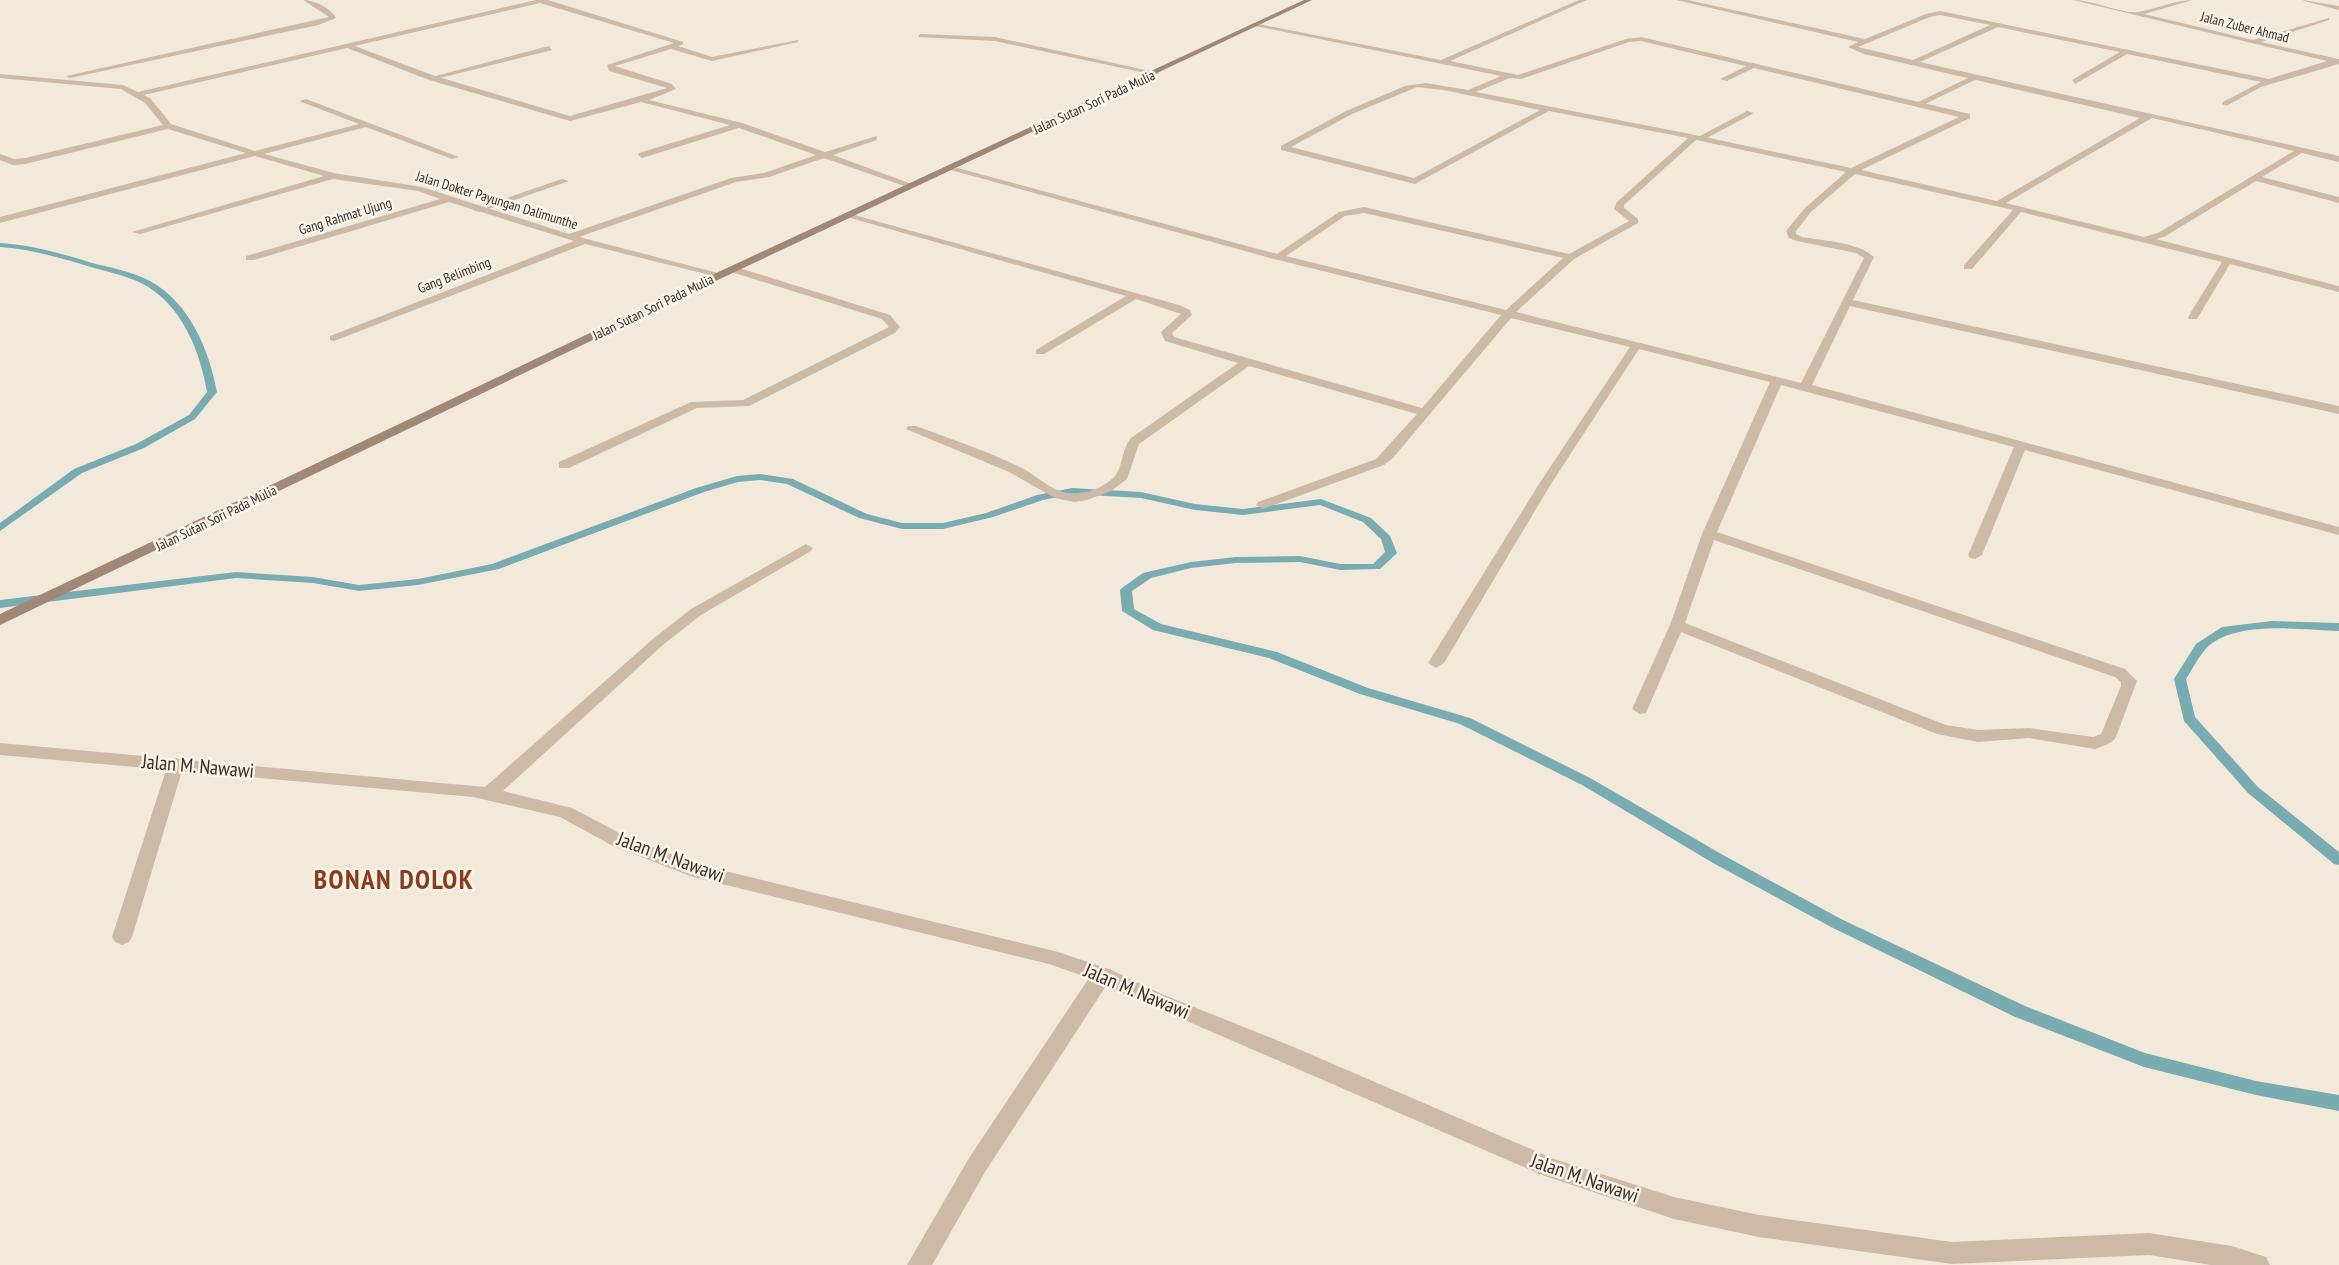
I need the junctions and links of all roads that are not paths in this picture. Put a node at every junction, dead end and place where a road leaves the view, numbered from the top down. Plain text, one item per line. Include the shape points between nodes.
1 (306, 0) edge
2 (1310, 0) edge
3 (1584, 0) edge
4 (1679, 0) edge
5 (2076, 0) edge
6 (2190, 0) edge
7 (2306, 0) edge
8 (2335, 0) edge
9 (542, 1) edge
10 (2322, 4) junction
11 (2339, 8) edge
12 (2138, 14) junction
13 (2327, 19) dead end
14 (1999, 24) junction
15 (1253, 25) junction
16 (920, 36) dead end
17 (796, 41) dead end
18 (1864, 41) junction
19 (2255, 41) junction
20 (345, 45) junction
21 (673, 47) junction
22 (549, 48) dead end
23 (2127, 51) junction
24 (1442, 62) junction
25 (2338, 62) edge
26 (1913, 63) junction
27 (1756, 65) junction
28 (1155, 74) junction
29 (0, 76) edge
30 (1507, 76) junction
31 (432, 78) junction
32 (1975, 78) junction
33 (54, 79) junction
34 (1724, 79) dead end
35 (2268, 81) junction
36 (2075, 82) dead end
37 (1468, 93) junction
38 (140, 94) junction
39 (641, 100) junction
40 (303, 101) dead end
41 (1918, 104) junction
42 (2226, 104) dead end
43 (1547, 109) junction
44 (1750, 113) dead end
45 (2145, 117) junction
46 (365, 125) junction
47 (739, 125) junction
48 (168, 126) junction
49 (874, 138) dead end
50 (1697, 138) junction
51 (2301, 150) junction
52 (256, 154) junction
53 (826, 154) junction
54 (642, 155) dead end
55 (0, 157) edge
56 (455, 157) dead end
57 (2339, 159) edge
58 (951, 169) junction
59 (1854, 170) junction
60 (333, 176) junction
61 (2254, 178) junction
62 (565, 181) dead end
63 (913, 186) junction
64 (448, 199) junction
65 (2339, 200) edge
66 (2000, 203) junction
67 (2020, 208) junction
68 (477, 210) junction
69 (850, 214) junction
70 (0, 220) edge
71 (137, 232) dead end
72 (569, 237) junction
73 (2146, 239) junction
74 (584, 241) junction
75 (1278, 256) junction
76 (1570, 257) junction
77 (250, 258) dead end
78 (2228, 260) junction
79 (1968, 267) dead end
80 (732, 269) junction
81 (718, 276) junction
82 (2339, 289) edge
83 (1135, 295) junction
84 (1848, 302) junction
85 (1508, 314) junction
86 (2193, 317) dead end
87 (334, 338) dead end
88 (1636, 346) junction
89 (1040, 352) dead end
90 (1248, 362) junction
91 (1777, 381) junction
92 (1805, 387) junction
93 (2339, 410) edge
94 (1426, 412) junction
95 (912, 429) dead end
96 (2021, 446) junction
97 (564, 465) dead end
98 (1263, 505) dead end
99 (2339, 531) edge
100 (1709, 534) junction
101 (806, 548) dead end
102 (1975, 555) dead end
103 (0, 620) edge
104 (1677, 625) junction
105 (1436, 663) dead end
106 (1640, 709) dead end
107 (0, 749) edge
108 (176, 764) junction
109 (489, 794) junction
110 (122, 937) dead end
111 (1102, 975) junction
112 (919, 1265) edge
113 (2258, 1265) edge

1 - 33 street via 333,18
2 - 15 street, Jalan Sutan Sori Pada Mulia
3 - 24 street
4 - 18 street
5 - 12 street, Jalan Zuber Ahmad
6 - 12 street
7 - 10 street
8 - 10 street
9 - 20 street
9 - 21 street via 681,43
10 - 11 street
12 - 19 street, Jalan Zuber Ahmad
13 - 19 street
14 - 18 street via 1935,13
14 - 23 street
14 - 26 street
15 - 24 street
15 - 28 street, Jalan Sutan Sori Pada Mulia
16 - 28 street via 995,39
17 - 21 street via 715,59
18 - 26 street via 1852,47
19 - 25 street, Jalan Zuber Ahmad
20 - 31 street
20 - 38 street
21 - 39 street via 611,65 612,69 672,87
22 - 31 street
23 - 35 street
23 - 36 street
24 - 30 street
25 - 35 street
26 - 32 street
27 - 30 street via 1633,39 1526,76
27 - 34 street
27 - 41 street
28 - 58 street, Jalan Sutan Sori Pada Mulia
29 - 33 street
30 - 37 street
31 - 39 street via 570,119
32 - 41 street
32 - 45 street
33 - 38 street via 107,84
35 - 42 street
37 - 43 street
37 - 43 street via 1410,85 1284,148 1416,181
38 - 48 street
39 - 47 street
40 - 46 street
41 - 59 street via 1968,117
43 - 50 street
44 - 50 street
45 - 51 street via 2164,116
45 - 66 street
46 - 52 street
46 - 56 street
47 - 53 street
47 - 54 street
48 - 52 street, Jalan Dokter Payungan Dalimunthe
48 - 55 street via 25,161
49 - 53 street
50 - 59 street
50 - 76 street via 1620,204 1619,208 1635,221
51 - 57 street
51 - 61 street
52 - 60 street, Jalan Dokter Payungan Dalimunthe
52 - 70 street
53 - 63 street
53 - 72 street via 766,175 734,180
58 - 63 street, Jalan Sutan Sori Pada Mulia
58 - 75 street
59 - 66 street
59 - 84 street via 1808,210 1791,231 1792,236 1800,239 1869,257
60 - 64 street, Jalan Dokter Payungan Dalimunthe via 405,186
60 - 71 street
61 - 65 street
61 - 73 street via 2161,235
62 - 68 street
63 - 69 street, Jalan Sutan Sori Pada Mulia
64 - 68 street, Jalan Dokter Payungan Dalimunthe
64 - 77 street, Gang Rahmat Ujung
66 - 67 street
67 - 73 street
67 - 79 street
68 - 72 street, Jalan Dokter Payungan Dalimunthe
69 - 80 street, Jalan Sutan Sori Pada Mulia
69 - 83 street
72 - 74 street, Jalan Dokter Payungan Dalimunthe
73 - 78 street
74 - 81 street, Jalan Dokter Payungan Dalimunthe
74 - 87 street, Gang Belimbing
75 - 76 street via 1342,213 1364,210
75 - 85 street
76 - 85 street
78 - 82 street
78 - 86 street
80 - 81 street, Jalan Sutan Sori Pada Mulia
80 - 97 street via 886,317 895,327 744,403 695,405
81 - 103 street, Jalan Sutan Sori Pada Mulia
83 - 89 street
83 - 90 street via 1186,312 1186,317 1166,332 1169,339
84 - 92 street
84 - 93 street
85 - 88 street
85 - 94 street
88 - 91 street
88 - 105 street via 1545,484
90 - 94 street
90 - 95 street via 1135,441 1128,452 1128,469 1119,480 1105,490 1080,497 1052,491 1016,470
91 - 92 street
91 - 100 street
92 - 96 street
94 - 98 street via 1380,462
96 - 99 street
96 - 102 street
100 - 104 street
100 - 104 street via 2085,660 2120,673 2129,686 2108,737 2102,742 2030,733 1964,734 1919,721
101 - 109 street via 696,612
104 - 106 street
107 - 108 street, Jalan M. Nawawi
108 - 109 street, Jalan M. Nawawi
108 - 110 street
109 - 111 street, Jalan M. Nawawi via 566,812 619,841 693,870 1051,957
111 - 112 street via 977,1165
111 - 113 street, Jalan M. Nawawi via 1550,1168 1674,1208 1792,1231 1952,1253 2149,1244

